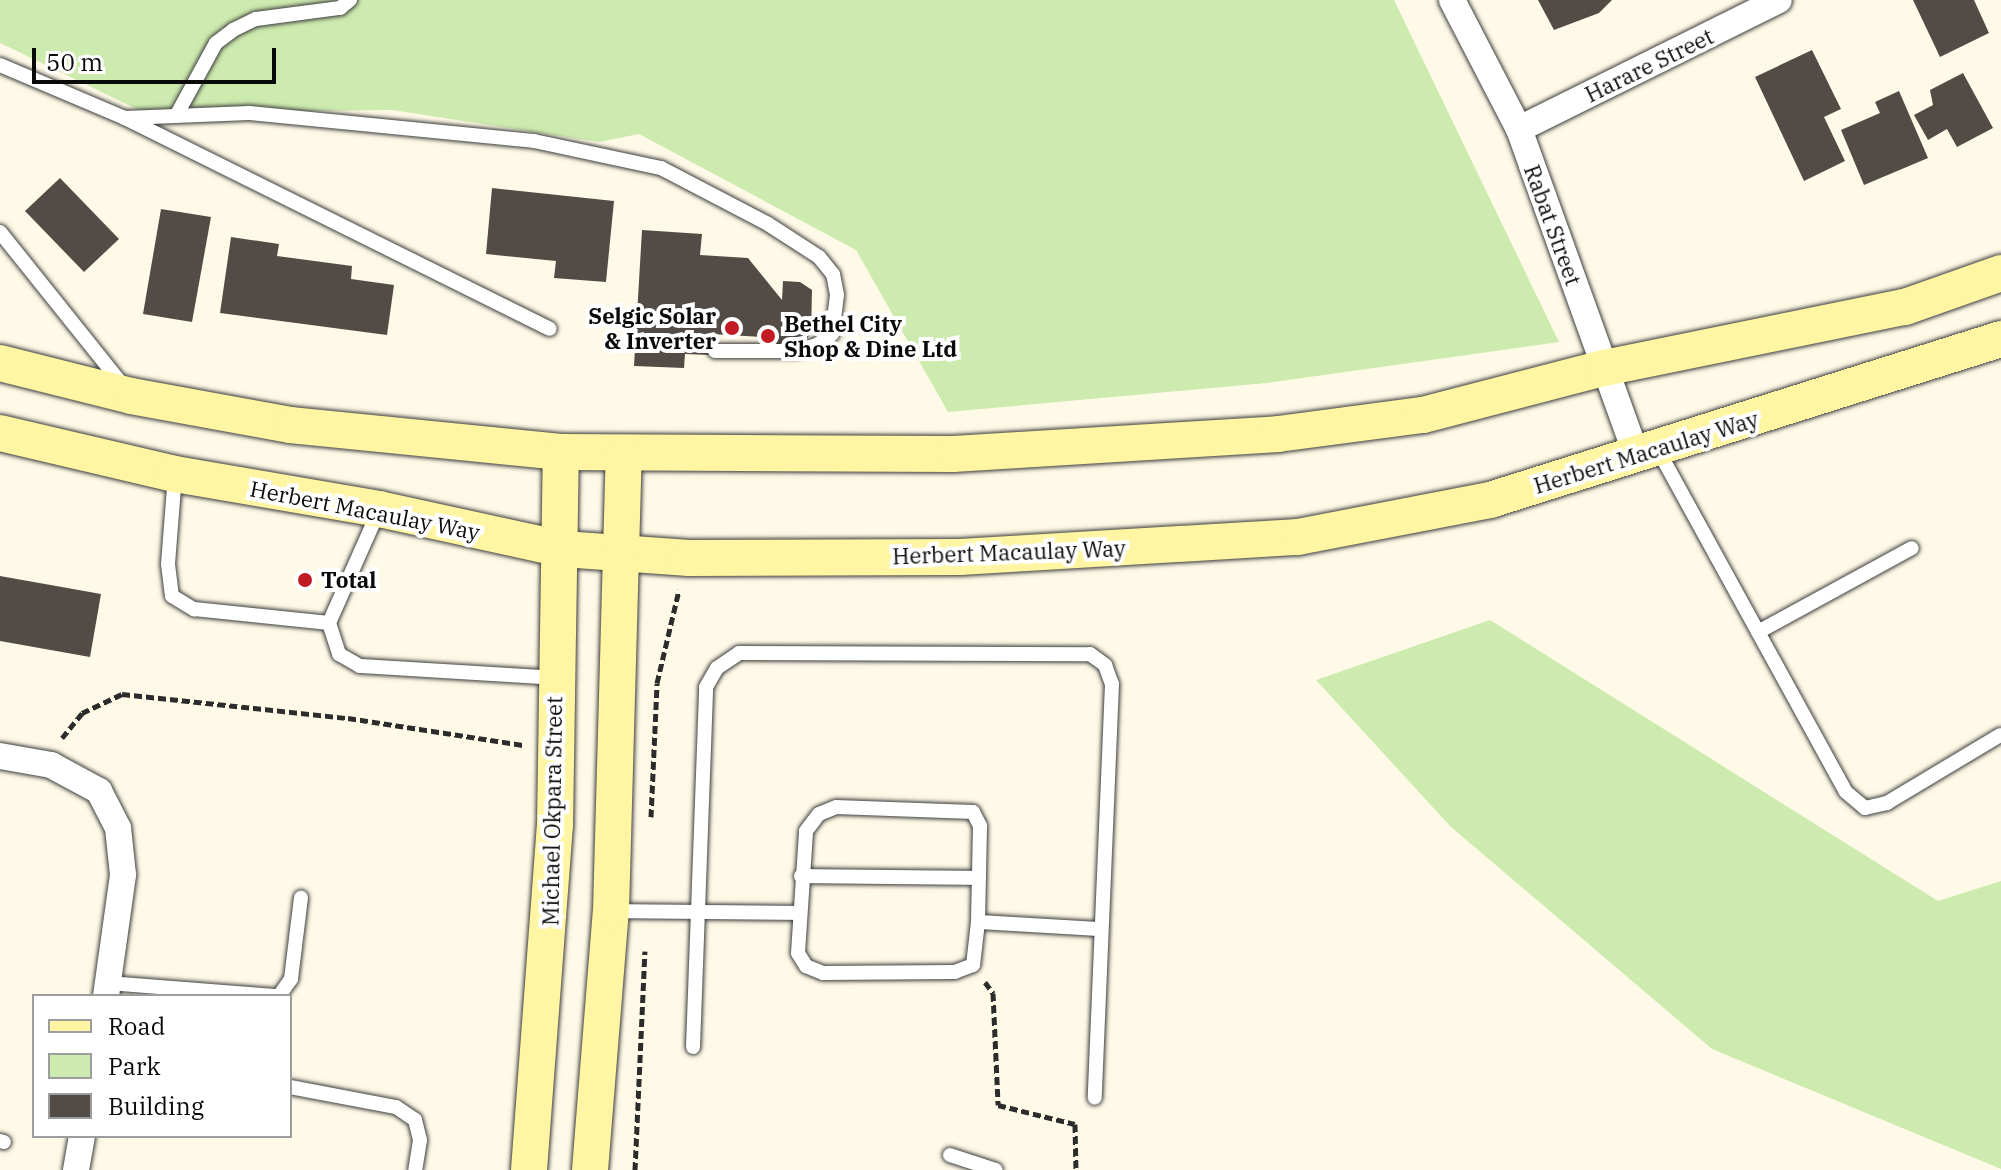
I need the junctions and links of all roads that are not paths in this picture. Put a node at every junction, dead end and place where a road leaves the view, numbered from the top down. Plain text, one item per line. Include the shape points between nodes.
1 (350, 0) edge
2 (1452, 0) edge
3 (1779, 0) edge
4 (0, 65) edge
5 (176, 116) junction
6 (125, 118) junction
7 (1519, 129) junction
8 (0, 232) edge
9 (2001, 273) edge
10 (550, 329) dead end
11 (2001, 339) edge
12 (715, 351) dead end
13 (0, 363) edge
14 (1604, 368) junction
15 (131, 396) junction
16 (0, 433) edge
17 (561, 452) junction
18 (1648, 454) junction
19 (624, 455) junction
20 (175, 474) junction
21 (379, 509) junction
22 (1912, 548) dead end
23 (563, 549) junction
24 (624, 554) junction
25 (329, 623) junction
26 (1758, 632) junction
27 (555, 678) junction
28 (2000, 735) edge
29 (0, 756) edge
30 (801, 876) junction
31 (979, 878) junction
32 (301, 898) dead end
33 (611, 911) junction
34 (694, 913) junction
35 (798, 913) junction
36 (978, 922) junction
37 (1100, 929) junction
38 (107, 989) edge
39 (228, 994) edge
40 (278, 994) edge
41 (693, 1047) dead end
42 (292, 1087) edge
43 (1095, 1098) dead end
44 (82, 1138) edge
45 (950, 1155) dead end
46 (76, 1170) edge
47 (415, 1170) edge
48 (529, 1170) edge
49 (590, 1170) edge
50 (996, 1170) edge

1 - 5 lane via 340,8 256,19 233,30 216,43
2 - 7 street, Rabat Street
3 - 7 street, Harare Street
4 - 6 lane
5 - 6 lane
5 - 12 lane via 249,113 534,141 661,168 768,224 819,257 833,274 837,295 832,334 817,345 796,351
6 - 10 lane
7 - 14 street, Rabat Street
8 - 15 lane
9 - 14 main road via 1905,307
11 - 18 main road, Herbert Macaulay Way
13 - 15 main road
14 - 18 street, Rabat Street
14 - 19 main road via 1423,415 1278,434 953,454
15 - 17 main road via 290,425
16 - 20 main road, Herbert Macaulay Way
17 - 19 main road
17 - 23 main road, Michael Okpara Street
18 - 24 main road, Herbert Macaulay Way via 1490,500 1298,537 960,557
18 - 26 lane
19 - 24 main road
20 - 21 main road, Herbert Macaulay Way
20 - 25 lane via 168,564 172,596 194,609
21 - 23 main road, Herbert Macaulay Way
21 - 25 lane
22 - 26 lane
23 - 24 main road, Herbert Macaulay Way
23 - 27 main road, Michael Okpara Street
24 - 33 main road
25 - 27 lane via 339,654 360,666
26 - 28 lane via 1846,792 1865,808 1887,803
27 - 48 main road, Michael Okpara Street via 547,973
29 - 38 street via 51,765 99,791 118,828 123,875
30 - 31 lane
30 - 31 lane via 806,831 819,814 836,807 926,808 973,812 980,826
30 - 35 lane
31 - 36 lane
32 - 40 lane via 291,979
33 - 34 lane
33 - 49 main road
34 - 35 lane
34 - 37 lane via 706,687 717,668 739,653 1090,654 1105,665 1112,684
34 - 41 lane
35 - 36 lane via 798,953 806,966 823,973 955,972 973,965
36 - 37 lane
37 - 43 lane
38 - 39 lane
42 - 47 lane via 396,1107 415,1120 420,1140
44 - 46 street
45 - 50 lane

